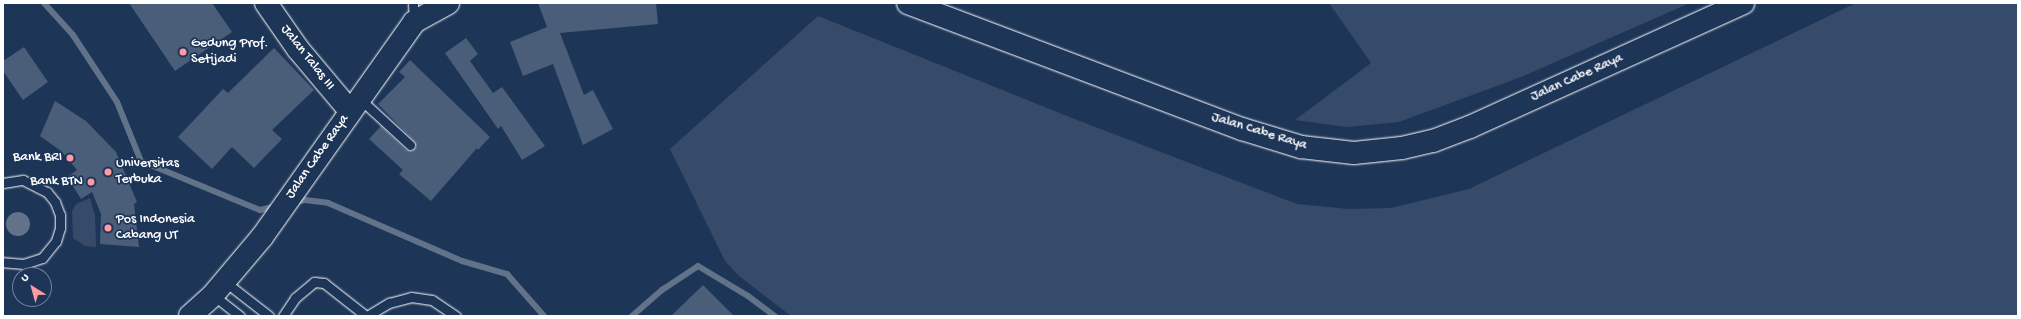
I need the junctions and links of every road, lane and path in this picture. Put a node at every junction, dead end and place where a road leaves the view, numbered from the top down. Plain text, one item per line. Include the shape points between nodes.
1 (266, 3) edge
2 (448, 3) edge
3 (908, 3) edge
4 (1743, 3) edge
5 (414, 12) edge
6 (354, 105) junction
7 (410, 144) dead end
8 (3, 183) edge
9 (3, 262) edge
10 (219, 288) junction
11 (190, 316) edge
12 (240, 316) edge
13 (269, 316) edge
14 (283, 316) edge
15 (366, 316) edge
16 (456, 316) edge

1 - 6 main road, Jalan Talas III via 298,49
2 - 5 main road, Jalan Cabe Raya
3 - 4 main road, Jalan Cabe Raya via 1242,129 1301,147 1354,153 1402,148 1433,141
5 - 6 main road, Jalan Cabe Raya
6 - 7 lane
6 - 10 main road, Jalan Cabe Raya via 262,237
8 - 9 lane via 23,180 47,192 55,202 60,215 56,241 42,258 24,264
10 - 11 main road, Jalan Cabe Raya
10 - 12 lane
10 - 13 lane
14 - 15 lane via 295,298 314,282 324,283
15 - 16 lane via 389,303 411,297 432,300

